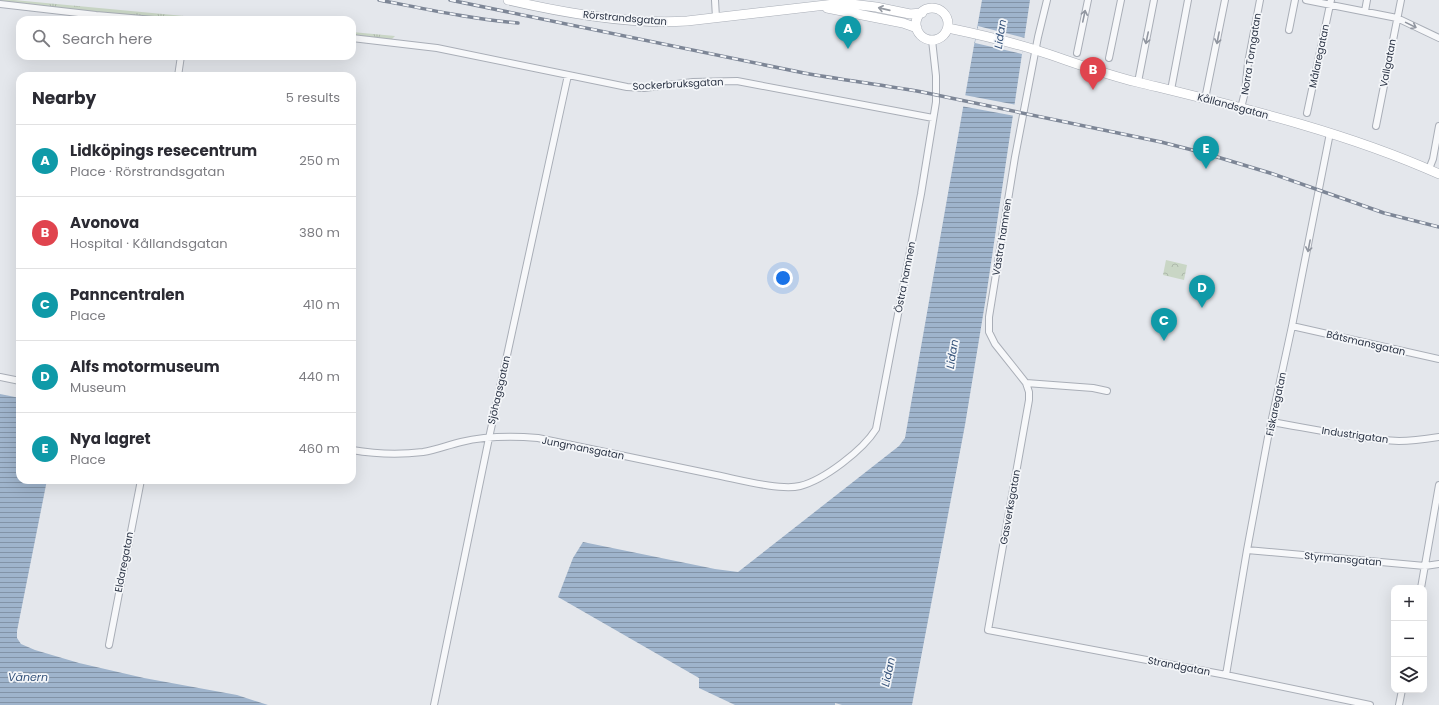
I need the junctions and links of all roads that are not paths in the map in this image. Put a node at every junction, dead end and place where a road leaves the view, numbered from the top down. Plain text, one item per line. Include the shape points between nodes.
1 (508, 0) edge
2 (715, 0) edge
3 (1047, 0) edge
4 (1088, 0) edge
5 (1121, 0) edge
6 (1154, 0) edge
7 (1188, 0) edge
8 (1225, 0) edge
9 (1260, 0) edge
10 (1295, 0) edge
11 (1306, 0) edge
12 (1367, 0) edge
13 (1401, 0) edge
14 (1331, 2) edge
15 (0, 4) edge
16 (936, 4) edge
17 (814, 6) junction
18 (1364, 12) junction
19 (922, 13) junction
20 (108, 16) edge
21 (716, 18) junction
22 (1397, 18) junction
23 (917, 28) junction
24 (948, 28) junction
25 (1289, 30) dead end
26 (356, 38) edge
27 (1439, 38) edge
28 (932, 40) junction
29 (1036, 50) junction
30 (1077, 53) dead end
31 (1109, 58) dead end
32 (180, 60) edge
33 (179, 72) edge
34 (568, 75) junction
35 (1138, 82) junction
36 (1171, 90) junction
37 (1206, 99) junction
38 (1241, 108) junction
39 (1307, 112) dead end
40 (933, 118) junction
41 (1376, 126) dead end
42 (1439, 126) edge
43 (1330, 133) junction
44 (1429, 169) junction
45 (1439, 174) edge
46 (1292, 326) junction
47 (1439, 359) edge
48 (0, 377) edge
49 (16, 380) edge
50 (1026, 383) junction
51 (1107, 391) dead end
52 (1272, 422) junction
53 (1439, 437) edge
54 (488, 438) junction
55 (356, 450) edge
56 (812, 482) joint
57 (140, 484) edge
58 (1439, 485) edge
59 (1247, 550) junction
60 (1439, 564) edge
61 (1425, 566) junction
62 (1422, 585) edge
63 (988, 630) joint
64 (109, 645) dead end
65 (1226, 675) junction
66 (1401, 693) edge
67 (434, 705) edge
68 (1370, 705) edge
69 (1399, 705) edge

1 - 21 main road, Rörstrandsgatan via 560,11 636,21 662,23
2 - 21 street
3 - 29 street, Västra hamnen
30 -> 4 street
5 - 31 street
6 -> 35 street
7 - 36 street
8 -> 37 street
9 - 38 street, Norra Torngatan
10 - 25 street
11 - 14 street
12 - 18 street
13 - 22 street, Vallgatan
14 - 18 street
14 - 39 street, Målaregatan
15 - 20 street
16 - 19 main road
16 - 24 main road via 947,18
19 -> 17 main road, Rörstrandsgatan via 910,14 843,3
17 - 21 main road, Rörstrandsgatan
17 - 23 main road, Rörstrandsgatan via 897,21
18 - 22 street
19 - 23 main road via 917,20
22 -> 27 street
22 - 41 street, Vallgatan
23 - 28 main road via 922,36
24 - 28 main road via 942,37
24 - 29 main road, Kållandsgatan
26 - 34 street, Sockerbruksgatan via 437,48
28 - 40 street, Östra hamnen via 937,88
29 - 35 main road, Kållandsgatan
29 - 50 street, Västra hamnen via 1015,157 989,317 989,332 995,344
32 - 33 street
34 - 40 street, Sockerbruksgatan via 636,88 719,81 743,82
34 - 54 street, Sjöhagsgatan
35 - 36 main road, Kållandsgatan
36 - 37 main road, Kållandsgatan
37 - 38 main road, Kållandsgatan
38 - 43 main road, Kållandsgatan
40 - 56 street, Östra hamnen via 876,429 858,450
42 - 44 street via 1434,159
43 - 44 main road, Kållandsgatan
43 -> 46 street, Fiskaregatan
44 - 45 main road, Kållandsgatan
46 - 47 street, Båtsmansgatan
46 - 52 street, Fiskaregatan
48 - 49 street
50 - 51 street
50 - 63 street, Gasverksgatan via 1029,400
52 - 53 street, Industrigatan via 1398,441
52 - 59 street, Fiskaregatan
54 - 55 street, Jungmansgatan via 422,452 394,454
54 - 56 street, Jungmansgatan via 538,438 776,487 790,488
54 - 67 street, Sjöhagsgatan
57 - 64 street, Eldaregatan
58 - 61 street
59 - 61 street, Styrmansgatan
59 - 65 street, Fiskaregatan
60 - 61 street, Styrmansgatan
61 - 62 street
63 - 65 street, Strandgatan
65 - 68 street, Strandgatan
66 - 69 street

